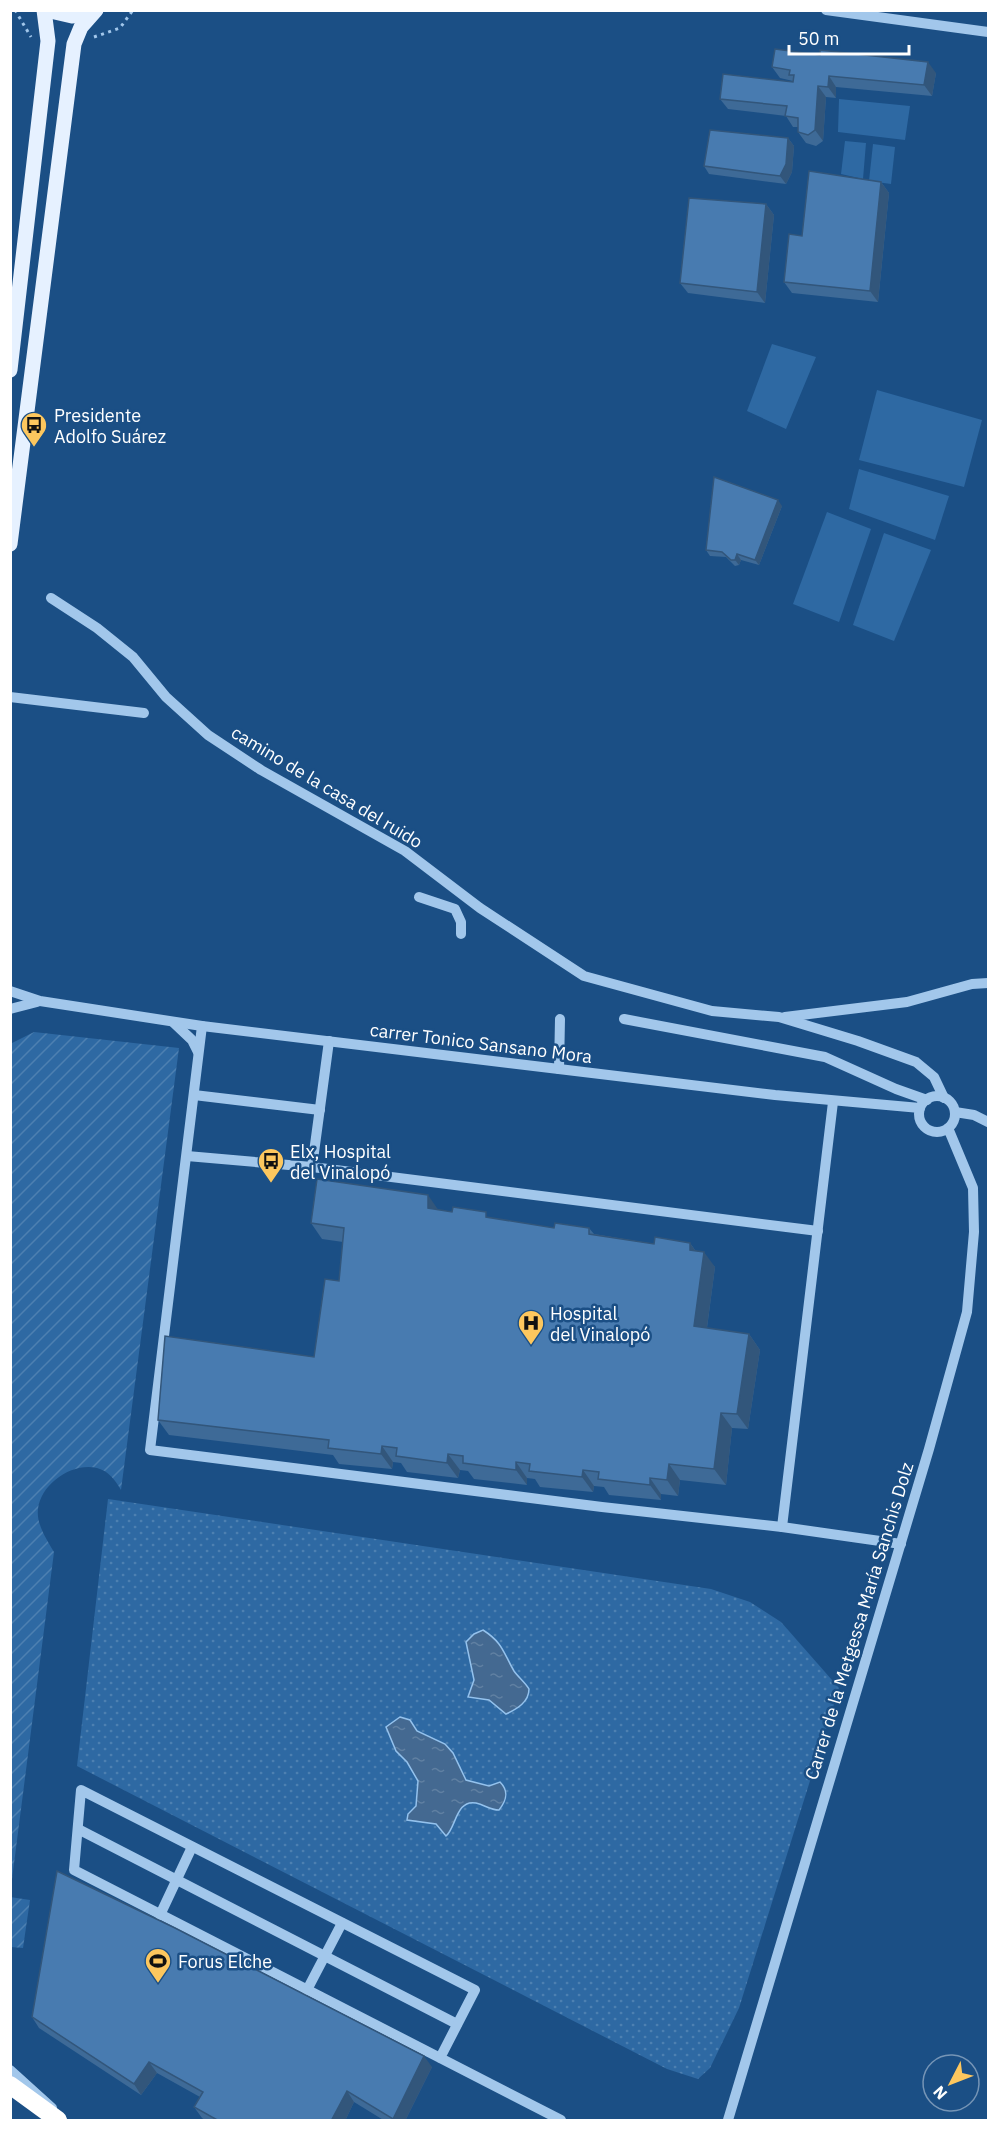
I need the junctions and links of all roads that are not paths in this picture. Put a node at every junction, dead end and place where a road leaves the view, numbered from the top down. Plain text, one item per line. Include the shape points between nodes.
1 (45, 10) edge
2 (95, 10) edge
3 (826, 10) edge
4 (988, 32) edge
5 (10, 370) edge
6 (10, 544) edge
7 (51, 598) dead end
8 (10, 697) edge
9 (144, 713) dead end
10 (419, 897) dead end
11 (461, 934) dead end
12 (988, 983) edge
13 (10, 991) edge
14 (40, 1001) junction
15 (10, 1009) edge
16 (779, 1017) junction
17 (560, 1019) dead end
18 (624, 1019) dead end
19 (173, 1022) junction
20 (202, 1026) junction
21 (329, 1041) junction
22 (198, 1052) junction
23 (559, 1069) junction
24 (194, 1095) junction
25 (944, 1098) junction
26 (833, 1102) junction
27 (923, 1104) junction
28 (320, 1110) junction
29 (955, 1112) junction
30 (988, 1122) edge
31 (948, 1128) junction
32 (187, 1156) junction
33 (312, 1167) junction
34 (818, 1231) junction
35 (782, 1527) junction
36 (901, 1544) junction
37 (78, 1829) junction
38 (192, 1847) junction
39 (177, 1880) junction
40 (160, 1915) junction
41 (342, 1923) junction
42 (324, 1956) junction
43 (307, 1990) junction
44 (457, 2024) junction
45 (440, 2058) junction
46 (10, 2070) edge
47 (10, 2085) edge
48 (59, 2121) edge
49 (561, 2121) edge
50 (728, 2121) edge

1 - 2 main road via 72,16
1 - 5 main road via 48,41
2 - 6 main road via 74,44
3 - 4 street
7 - 16 street, camino de la casa del ruido via 133,657 166,697 208,735 270,776 405,851 480,908 584,976 712,1011
8 - 9 street
10 - 11 street via 455,909
12 - 16 street via 907,1002
13 - 14 street, carrer Tonico Sansano Mora
14 - 15 street, carrer Tonico Sansano Mora
14 - 19 street, carrer Tonico Sansano Mora
16 - 25 street via 916,1062 934,1077
17 - 23 street
18 - 27 street via 825,1057
19 - 20 street, carrer Tonico Sansano Mora
19 - 22 street via 192,1040
20 - 21 street, carrer Tonico Sansano Mora
20 - 22 street
21 - 23 street, carrer Tonico Sansano Mora
21 - 28 street
22 - 24 street
23 - 26 street, carrer Tonico Sansano Mora
24 - 28 street
24 - 32 street
25 - 27 street via 936,1096
25 - 29 street
26 - 27 street, carrer Tonico Sansano Mora
26 - 34 street
27 - 31 street via 919,1117 925,1127 936,1132
28 - 33 street
29 - 30 street
29 - 31 street
31 - 36 street, Carrer de la Metgessa María Sanchis Dolz via 973,1188 974,1232 967,1312
32 - 33 street
32 - 35 street via 150,1450
33 - 34 street
34 - 35 street
35 - 36 street
36 - 50 street, Carrer de la Metgessa María Sanchis Dolz
37 - 38 street via 81,1790
37 - 39 street
37 - 40 street via 74,1870
38 - 39 street
38 - 41 street
39 - 40 street
39 - 42 street
40 - 43 street
41 - 42 street
41 - 44 street via 475,1990
42 - 43 street
42 - 44 street
43 - 45 street
44 - 45 street
45 - 49 street
46 - 48 street via 37,2092
47 - 48 highway

